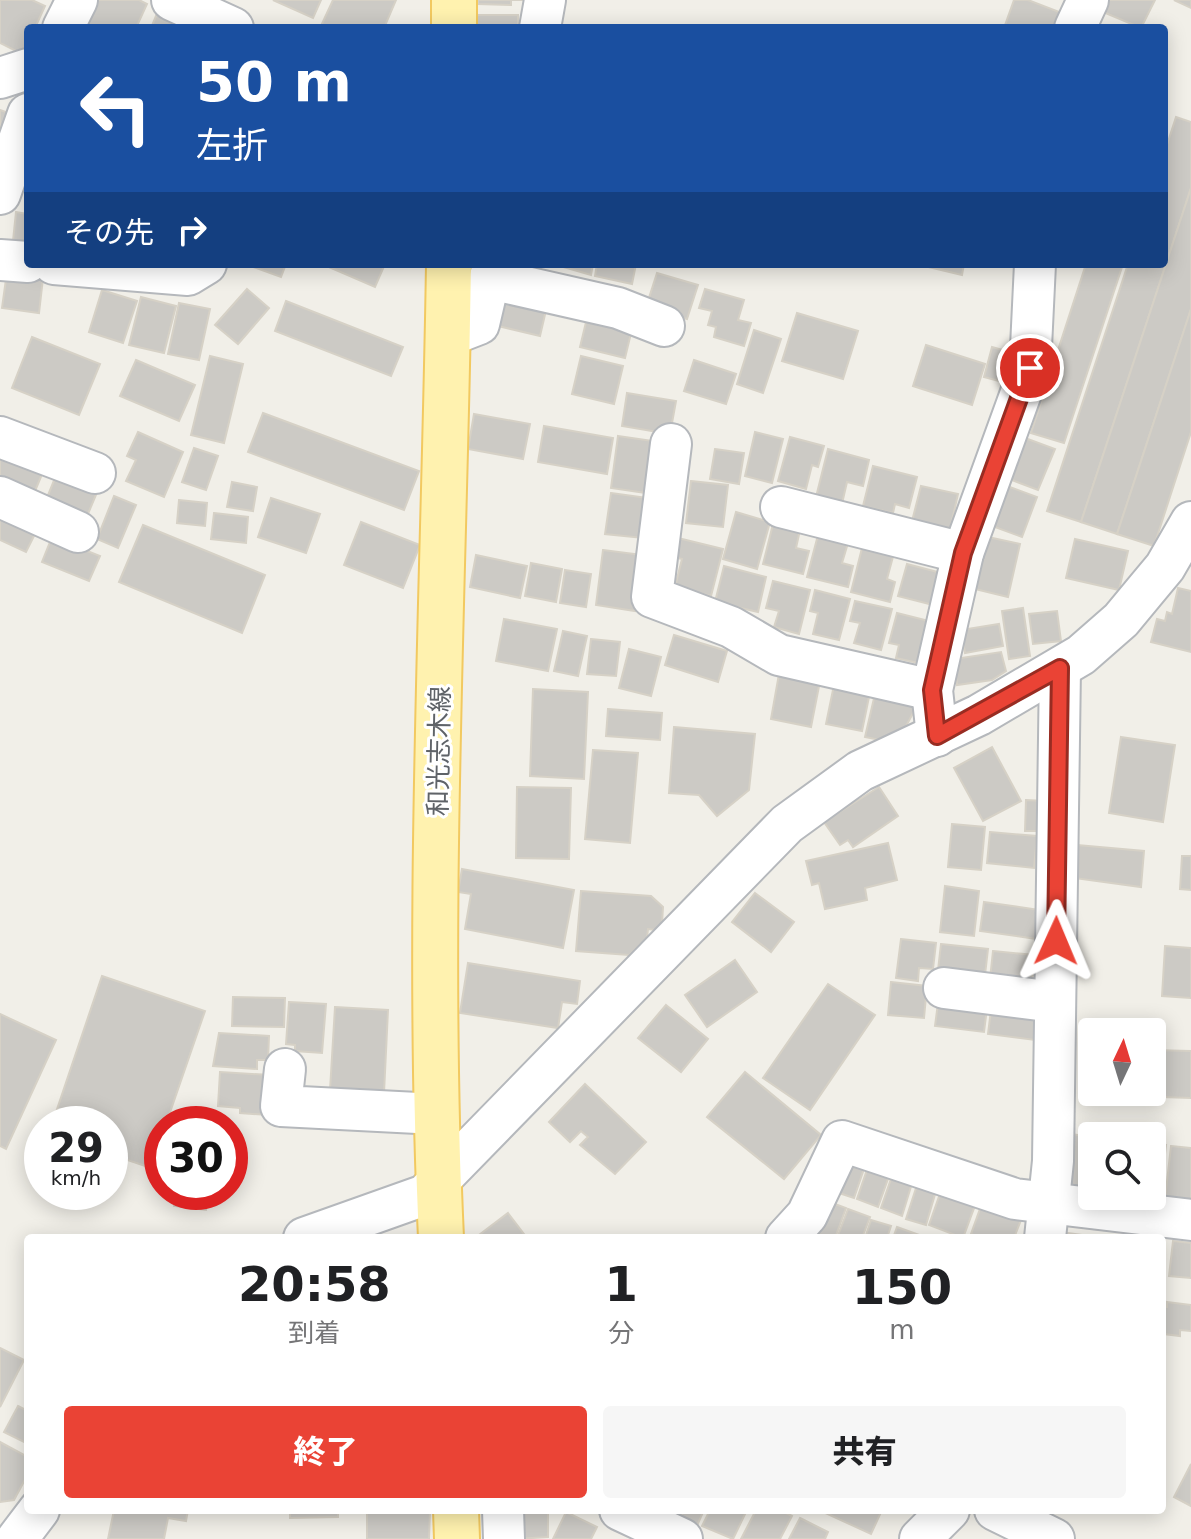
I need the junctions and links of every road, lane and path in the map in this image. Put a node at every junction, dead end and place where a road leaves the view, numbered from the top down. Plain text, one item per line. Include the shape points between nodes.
1 (77, 0) edge
2 (172, 0) edge
3 (454, 0) edge
4 (545, 0) edge
5 (1088, 0) edge
6 (65, 24) edge
7 (224, 24) edge
8 (454, 24) edge
9 (541, 24) edge
10 (1077, 24) edge
11 (24, 70) edge
12 (0, 78) edge
13 (24, 134) edge
14 (0, 194) edge
15 (0, 260) edge
16 (24, 262) edge
17 (103, 268) edge
18 (199, 268) edge
19 (449, 268) edge
20 (1035, 268) edge
21 (492, 271) edge
22 (664, 326) dead end
23 (448, 336) junction
24 (0, 437) edge
25 (671, 444) dead end
26 (95, 473) dead end
27 (0, 497) edge
28 (781, 507) dead end
29 (1191, 522) edge
30 (78, 532) dead end
31 (963, 553) junction
32 (1060, 668) junction
33 (932, 690) junction
34 (937, 736) junction
35 (944, 988) dead end
36 (1055, 1002) junction
37 (285, 1069) dead end
38 (437, 1114) junction
39 (439, 1184) junction
40 (1191, 1220) edge
41 (1047, 1221) edge
42 (316, 1234) edge
43 (441, 1234) edge
44 (790, 1234) edge
45 (456, 1514) edge
46 (503, 1514) edge
47 (629, 1514) edge
48 (945, 1514) edge
49 (1003, 1514) edge
50 (457, 1539) edge
51 (504, 1539) edge
52 (682, 1539) edge
53 (920, 1539) edge
54 (1054, 1539) edge

1 - 6 street
2 - 7 street
3 - 8 main road
4 - 9 street
5 - 10 street
11 - 12 street
13 - 14 street
15 - 16 street
17 - 18 street via 188,275
19 - 23 main road, 和光志木線
20 - 31 street via 1030,368
21 - 22 street
21 - 23 street via 479,324
23 - 38 main road, 和光志木線 via 437,816
24 - 26 street
25 - 33 street via 652,597 731,627 779,655
27 - 30 street
28 - 31 street
29 - 32 street via 1165,567 1121,620
31 - 33 street
32 - 34 street
32 - 36 street
33 - 34 street
34 - 39 street via 860,771 787,824
35 - 36 street
36 - 41 street
37 - 38 street via 281,1106
38 - 39 main road, 和光志木線
39 - 42 street via 412,1203
39 - 43 main road, 和光志木線
40 - 41 street
41 - 44 street via 1015,1199 842,1141 807,1215
45 - 50 main road
46 - 51 street
47 - 52 street
48 - 53 street
49 - 54 street

